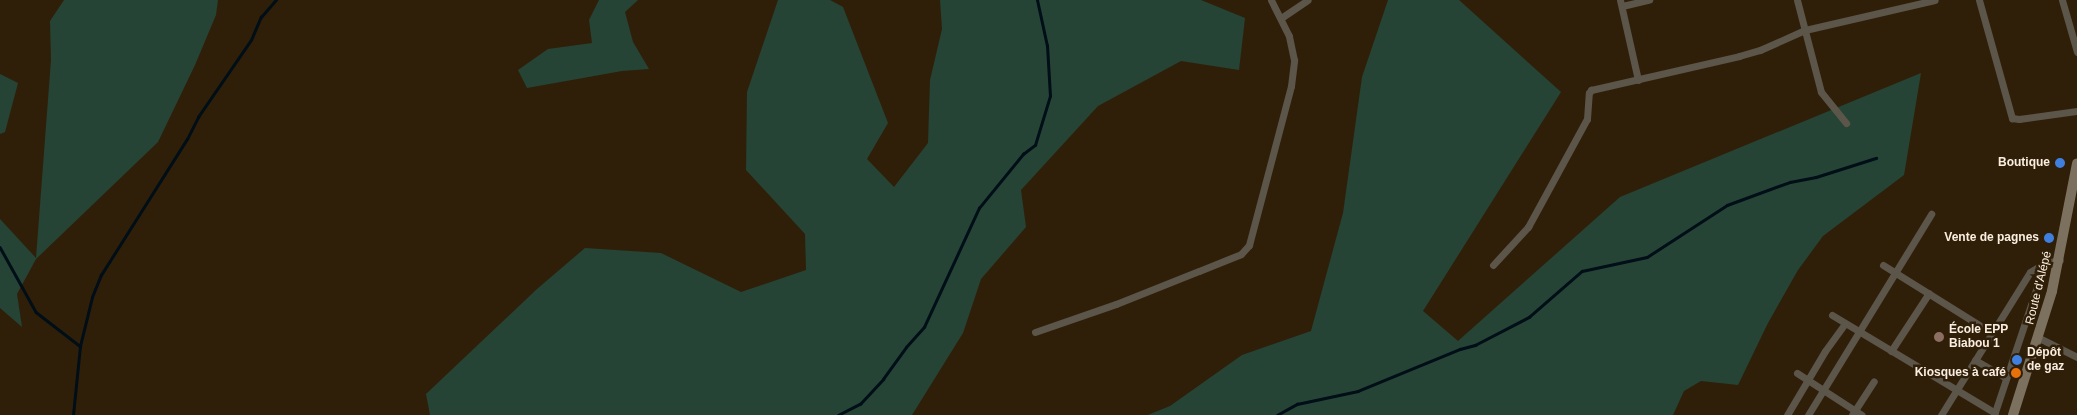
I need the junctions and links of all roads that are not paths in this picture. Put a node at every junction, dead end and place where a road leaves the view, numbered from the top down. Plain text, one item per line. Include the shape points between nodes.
1 (1271, 0) edge
2 (1308, 0) edge
3 (1649, 0) edge
4 (1798, 0) edge
5 (1935, 0) edge
6 (1979, 0) edge
7 (2062, 0) edge
8 (1621, 3) edge
9 (1281, 18) junction
10 (1805, 30) junction
11 (2077, 52) edge
12 (1638, 80) junction
13 (2077, 107) edge
14 (2077, 111) edge
15 (1846, 123) dead end
16 (2077, 164) edge
17 (1931, 214) dead end
18 (2060, 260) junction
19 (2044, 263) junction
20 (1493, 265) dead end
21 (1883, 265) dead end
22 (1895, 273) junction
23 (1929, 293) junction
24 (1832, 315) dead end
25 (1844, 323) junction
26 (1035, 332) dead end
27 (1860, 332) junction
28 (1992, 333) junction
29 (2039, 338) junction
30 (1892, 351) junction
31 (2077, 357) edge
32 (1975, 360) junction
33 (1798, 373) dead end
34 (2006, 378) junction
35 (1808, 380) junction
36 (1874, 381) dead end
37 (1957, 389) junction
38 (1823, 390) junction
39 (1853, 413) edge
40 (1995, 414) edge
41 (1787, 415) edge
42 (1808, 415) edge
43 (1862, 415) edge
44 (1941, 415) edge
45 (2012, 415) edge

1 - 9 street
2 - 9 street
3 - 8 street
4 - 10 street
5 - 10 street
6 - 14 street via 2012,118
7 - 11 street
8 - 12 street
9 - 26 street via 1292,47 1291,86 1249,245 1240,254 1116,304
10 - 12 street via 1760,50
10 - 15 street via 1821,92
12 - 20 street via 1597,88 1589,94 1587,119 1528,226
13 - 14 street
16 - 18 main road, Route d'Alépé
17 - 22 street
18 - 19 street
18 - 29 main road, Route d'Alépé
19 - 28 street via 2030,272
19 - 34 street
21 - 22 street
22 - 23 street
22 - 27 street
23 - 28 street
23 - 30 street
24 - 25 street
25 - 27 street
25 - 35 street
27 - 30 street
27 - 38 street
28 - 32 street
29 - 31 street
29 - 45 main road, Route d'Alépé
30 - 37 street
32 - 34 street
32 - 37 street
33 - 35 street
34 - 40 street
35 - 38 street
35 - 41 street
36 - 39 street
37 - 40 street
37 - 44 street
38 - 39 street
38 - 42 street
39 - 43 street

